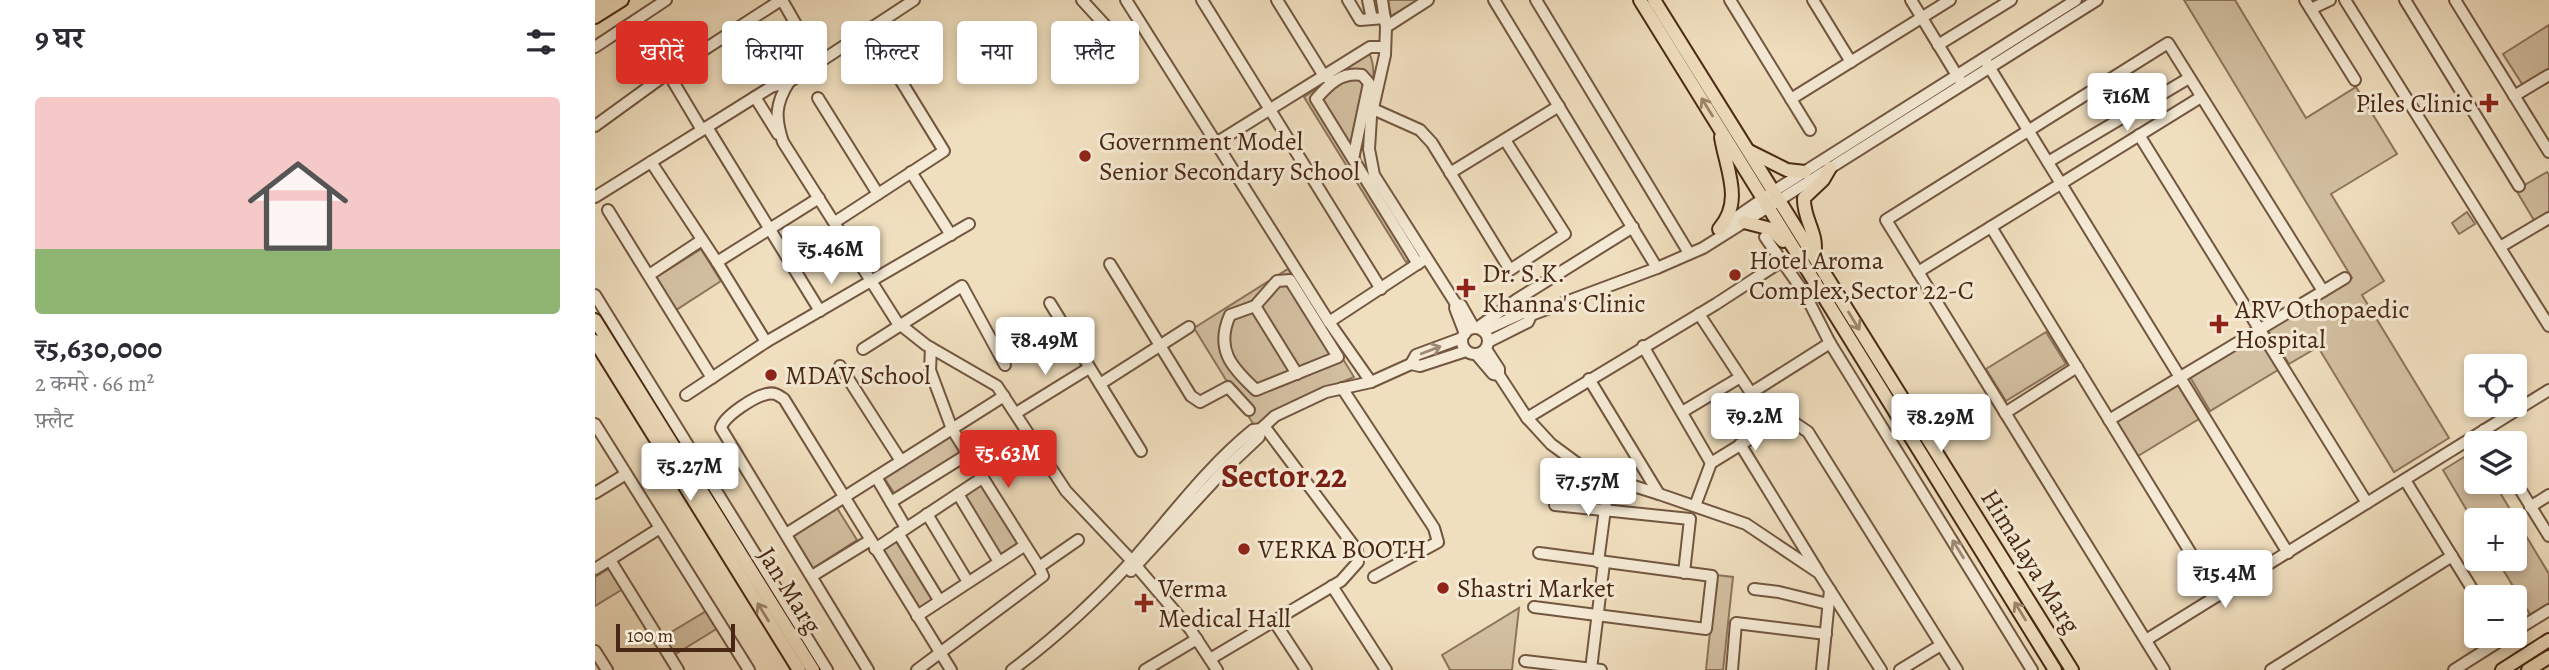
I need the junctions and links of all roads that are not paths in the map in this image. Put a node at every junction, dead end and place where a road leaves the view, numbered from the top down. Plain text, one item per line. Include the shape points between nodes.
1 (604, 0) edge
2 (622, 0) edge
3 (781, 0) edge
4 (914, 0) edge
5 (1082, 0) edge
6 (1202, 0) edge
7 (1277, 0) edge
8 (1348, 0) edge
9 (1368, 0) edge
10 (1383, 0) edge
11 (1428, 0) edge
12 (1494, 0) edge
13 (1535, 0) edge
14 (1640, 0) edge
15 (1654, 0) edge
16 (1730, 0) edge
17 (1813, 0) edge
18 (1911, 0) edge
19 (1950, 0) edge
20 (2011, 0) edge
21 (2076, 0) edge
22 (2097, 0) edge
23 (2330, 0) edge
24 (2345, 0) edge
25 (2405, 0) edge
26 (2455, 0) edge
27 (663, 1) edge
28 (1129, 1) edge
29 (2308, 5) edge
30 (595, 6) edge
31 (595, 17) edge
32 (1922, 18) junction
33 (1372, 19) junction
34 (793, 21) edge
35 (1101, 21) edge
36 (1385, 22) junction
37 (1938, 45) junction
38 (595, 47) edge
39 (708, 47) edge
40 (1385, 47) junction
41 (827, 57) edge
42 (1851, 62) junction
43 (1987, 64) junction
44 (2549, 75) edge
45 (2189, 78) junction
46 (1328, 79) junction
47 (1960, 80) junction
48 (2355, 80) dead end
49 (653, 84) edge
50 (675, 84) edge
51 (782, 84) edge
52 (788, 84) edge
53 (903, 84) edge
54 (2514, 96) junction
55 (755, 97) junction
56 (2201, 97) junction
57 (818, 98) dead end
58 (1791, 99) junction
59 (1559, 106) junction
60 (1271, 109) junction
61 (1373, 109) junction
62 (595, 126) edge
63 (704, 128) junction
64 (1720, 129) junction
65 (1810, 130) dead end
66 (2029, 131) junction
67 (2139, 135) junction
68 (1505, 140) junction
69 (783, 142) junction
70 (1216, 143) junction
71 (1748, 150) junction
72 (2549, 152) edge
73 (1353, 159) junction
74 (651, 162) junction
75 (2048, 162) junction
76 (1830, 168) junction
77 (911, 172) junction
78 (1805, 172) junction
79 (1450, 173) junction
80 (2061, 183) junction
81 (2519, 186) dead end
82 (878, 194) junction
83 (595, 197) edge
84 (819, 198) junction
85 (1771, 199) junction
86 (608, 210) dead end
87 (2549, 218) edge
88 (835, 222) junction
89 (1744, 222) junction
90 (969, 224) dead end
91 (1633, 227) junction
92 (1991, 227) junction
93 (1719, 229) junction
94 (768, 230) junction
95 (951, 235) junction
96 (1765, 237) dead end
97 (702, 240) junction
98 (2500, 247) junction
99 (1689, 253) junction
100 (1798, 255) junction
101 (1814, 256) junction
102 (1423, 261) junction
103 (1782, 261) junction
104 (717, 262) junction
105 (1110, 264) dead end
106 (1657, 268) junction
107 (1918, 272) junction
108 (649, 275) junction
109 (2345, 278) dead end
110 (871, 281) junction
111 (1815, 282) junction
112 (1381, 289) junction
113 (1802, 289) junction
114 (2323, 291) junction
115 (595, 295) edge
116 (1050, 303) dead end
117 (1255, 306) junction
118 (820, 311) junction
119 (1699, 314) junction
120 (1531, 316) junction
121 (595, 320) edge
122 (1329, 322) junction
123 (901, 324) junction
124 (2549, 326) edge
125 (1189, 327) dead end
126 (2259, 330) junction
127 (1472, 332) junction
128 (595, 341) edge
129 (766, 342) junction
130 (1830, 343) junction
131 (1160, 346) junction
132 (1643, 346) junction
133 (932, 348) junction
134 (863, 349) dead end
135 (1479, 349) junction
136 (1411, 364) junction
137 (1006, 365) dead end
138 (840, 366) dead end
139 (1089, 368) junction
140 (2077, 368) junction
141 (1297, 374) junction
142 (2180, 377) junction
143 (712, 378) junction
144 (1739, 378) junction
145 (1589, 379) junction
146 (1371, 382) junction
147 (1100, 384) junction
148 (1342, 388) junction
149 (2549, 390) edge
150 (1751, 393) junction
151 (686, 395) dead end
152 (1004, 396) junction
153 (1249, 410) dead end
154 (1682, 412) junction
155 (1016, 413) junction
156 (2005, 413) junction
157 (1527, 418) junction
158 (1784, 418) junction
159 (2109, 419) junction
160 (595, 424) edge
161 (1263, 427) junction
162 (952, 429) junction
163 (2484, 430) joint
164 (1740, 444) junction
165 (1141, 451) dead end
166 (968, 454) junction
167 (901, 461) junction
168 (1711, 463) junction
169 (626, 474) junction
170 (876, 477) junction
171 (982, 478) junction
172 (1609, 479) junction
173 (2405, 480) junction
174 (595, 493) edge
175 (958, 494) junction
176 (1660, 494) junction
177 (2523, 494) edge
178 (2549, 495) edge
179 (844, 499) junction
180 (891, 502) junction
181 (2367, 503) junction
182 (1555, 505) dead end
183 (1695, 506) junction
184 (2531, 507) junction
185 (1605, 511) junction
186 (927, 514) junction
187 (660, 528) junction
188 (902, 531) junction
189 (786, 534) junction
190 (2549, 536) edge
191 (1078, 540) dead end
192 (872, 545) junction
193 (1024, 547) junction
194 (1539, 553) dead end
195 (2288, 553) junction
196 (2452, 556) junction
197 (610, 560) junction
198 (999, 562) junction
199 (1601, 562) junction
200 (1134, 563) junction
201 (1039, 567) junction
202 (595, 569) edge
203 (1684, 573) junction
204 (1819, 573) junction
205 (812, 576) junction
206 (1374, 577) dead end
207 (968, 582) junction
208 (2470, 585) edge
209 (1332, 586) junction
210 (1754, 589) dead end
211 (1830, 590) junction
212 (2217, 596) junction
213 (939, 600) junction
214 (1828, 604) junction
215 (1534, 607) dead end
216 (2549, 610) edge
217 (917, 615) junction
218 (1598, 615) junction
219 (1274, 621) junction
220 (2527, 624) edge
221 (1826, 634) junction
222 (1197, 639) junction
223 (2146, 640) junction
224 (2549, 640) edge
225 (1941, 645) junction
226 (2489, 648) edge
227 (595, 651) edge
228 (941, 654) junction
229 (2549, 657) edge
230 (1210, 660) junction
231 (1525, 661) dead end
232 (1596, 669) edge
233 (607, 670) edge
234 (678, 670) edge
235 (749, 670) edge
236 (799, 670) edge
237 (813, 670) edge
238 (827, 670) edge
239 (868, 670) edge
240 (917, 670) edge
241 (951, 670) edge
242 (1012, 670) edge
243 (1145, 670) edge
244 (1217, 670) edge
245 (1306, 670) edge
246 (1387, 670) edge
247 (1732, 670) edge
248 (1822, 670) edge
249 (1881, 670) edge
250 (1900, 670) edge
251 (1957, 670) edge
252 (2032, 670) edge
253 (2055, 670) edge
254 (2072, 670) edge
255 (2164, 670) edge
256 (2271, 670) edge
257 (2454, 670) edge
258 (2502, 670) edge
259 (2528, 670) edge

1 - 30 main road
2 - 31 main road
3 - 34 street
3 - 39 street
4 - 41 street
5 - 35 street
6 - 60 street
7 - 46 street
8 - 33 street via 1360,20
9 - 33 street
10 - 36 street
11 - 36 street
12 - 59 street
13 - 99 street
64 -> 14 main road, Himalaya Marg
15 - 71 main road, Himalaya Marg
16 - 58 street
17 - 42 street
18 - 32 street
19 - 32 street
20 - 37 street
21 - 43 street
22 - 43 street
23 - 29 street
24 - 98 street
25 - 81 street
26 - 54 street
27 - 38 street
28 - 70 street
29 - 48 street
32 - 37 street
32 - 42 street
33 - 36 street
36 - 40 street
37 - 47 street
40 - 46 street via 1370,47
40 - 61 street
42 - 58 street
43 - 47 street
43 - 66 street
44 - 54 street
45 - 56 street
45 - 66 street via 2168,43
45 - 75 street
46 - 60 street
46 - 73 street via 1316,99
46 - 73 street via 1353,74 1362,75 1369,83
47 - 76 street
47 - 78 street
49 - 62 street
50 - 63 street
51 - 55 street
52 - 69 street via 777,112
53 - 77 street via 944,150
54 - 72 street
55 - 63 street
55 - 69 street
56 - 67 street
56 - 114 street
57 - 82 street
58 - 65 street
59 - 68 street
59 - 91 street
60 - 70 street
60 - 112 street
61 - 79 street via 1420,130
61 - 102 street via 1369,149 1374,174
63 - 74 street
63 - 94 street
64 - 85 main road, Himalaya Marg
64 - 93 main road via 1733,193 1730,215
66 - 75 street
66 - 107 street via 1885,220
67 - 80 street
67 - 126 street
68 - 79 street
68 - 79 street via 1565,234 1510,270
69 - 84 street
70 - 122 street
71 - 78 main road via 1787,170
71 - 85 main road, Himalaya Marg
73 - 102 street
74 - 83 street
74 - 97 street
75 - 80 street
76 - 85 street
76 - 101 main road via 1804,198 1817,244
77 - 82 street
77 - 95 street
78 - 85 street
80 - 92 street
80 - 142 street
82 - 88 street
84 - 88 street
84 - 94 street
85 - 89 street
85 - 93 street
85 - 100 main road, Himalaya Marg
85 - 101 main road, Himalaya Marg
86 - 108 street
87 - 98 street
88 - 110 street
89 - 99 street
89 - 100 main road via 1771,229
90 - 95 street
91 - 106 street
91 - 127 street
92 - 107 street
92 - 140 street
93 - 99 street
94 - 104 street
94 - 118 street
95 - 110 street
96 - 103 street
97 - 104 street
97 - 108 street
98 - 124 street
99 - 106 street
100 - 111 main road, Himalaya Marg
101 -> 254 main road, Himalaya Marg
102 - 112 street
102 - 127 street via 1461,305
103 - 113 street
103 - 119 street
104 - 129 street
105 - 131 street
106 - 120 street
107 - 156 street
108 - 143 street
109 - 114 street
110 - 118 street
110 - 123 street
111 - 113 street
253 -> 111 main road, Himalaya Marg
112 - 122 street
113 - 130 street
114 - 126 street
115 - 238 street
116 - 139 street
117 - 141 street
117 - 141 street via 1230,314 1224,330 1225,354 1256,390
117 - 141 street via 1277,281 1290,280 1338,358
118 - 129 street
119 - 132 street
119 - 144 street
120 - 127 street via 1525,312
120 - 135 street via 1528,323
121 - 237 main road, Jan Marg
122 - 146 street
123 - 133 street
123 - 134 street
123 - 137 street via 962,286
125 - 131 street
126 - 142 street
126 - 181 street
127 - 135 street
127 - 135 street via 1462,345
136 -> 127 street via 1416,355
236 -> 128 main road, Jan Marg
129 - 143 street
130 - 150 street
252 -> 130 street
131 - 147 street
131 - 153 street via 1191,396 1200,402 1228,387
132 - 145 street
132 - 154 street
133 - 152 street via 997,386
133 - 162 street via 930,370
135 - 136 street via 1420,366
135 - 157 street via 1499,369
136 - 146 street
138 - 167 street
139 - 147 street
139 - 155 street
140 - 156 street
140 - 159 street
142 - 159 street
142 - 195 street
143 - 151 street
144 - 150 street
144 - 154 street
145 - 157 street
145 - 176 street
146 - 148 street
147 - 165 street
148 - 161 street via 1275,416
148 - 206 street via 1434,528 1438,542
149 - 163 street
150 - 158 street
152 - 155 street
152 - 162 street
154 - 168 street
155 - 200 street via 1066,491
156 - 223 street
157 - 172 street via 1551,444 1589,472
158 - 164 street
158 - 225 street via 1808,432
159 - 212 street
160 - 169 street
161 - 200 street via 1259,437
161 - 209 street via 1357,550 1358,562
162 - 166 street
162 - 167 street
163 - 173 street
164 - 168 street
164 - 204 street
166 - 171 street
166 - 180 street
167 - 170 street
168 - 183 street
169 - 174 street
169 - 187 street
170 - 179 street
170 - 180 street
171 - 175 street
171 - 193 street
172 - 176 street
172 - 185 street
173 - 181 street
173 - 196 street
175 - 186 street
175 - 198 street
176 - 183 street
177 - 184 street
178 - 184 street
179 - 189 street
179 - 189 street via 784,399 775,393 765,394 728,415 721,428
179 - 192 street
180 - 188 street
181 - 195 street
182 - 185 street
183 - 204 street via 1746,524
184 - 190 street
185 - 199 street
185 - 203 street via 1690,519
186 - 188 street
186 - 207 street
187 - 197 street
187 - 235 street
188 - 192 street
188 - 213 street
189 - 205 street
191 - 201 street
192 - 205 street
192 - 217 street
193 - 198 street
193 - 201 street
194 - 199 street
195 - 212 street
196 - 208 street
196 - 256 street
197 - 202 street
197 - 234 street
198 - 207 street
199 - 203 street
199 - 218 street
200 - 222 street
200 - 242 street via 1111,589
201 - 228 street via 1043,576
203 - 218 street via 1713,576 1706,628
204 - 211 street
205 - 239 street
207 - 213 street
209 - 219 street
209 - 246 street
210 - 214 street
211 - 214 street
211 - 249 street
212 - 223 street
213 - 217 street
214 - 221 street
215 - 218 street
216 - 220 street
217 - 228 street
218 - 232 street
219 - 230 street
219 - 245 street
221 - 247 street via 1736,623
221 - 248 street
222 - 230 street
222 - 243 street
223 - 255 street
224 - 258 main road
225 - 250 street
225 - 251 street
226 - 257 street
227 - 233 street
228 - 240 street
228 - 241 street
229 - 259 main road
230 - 244 street
231 - 232 street

